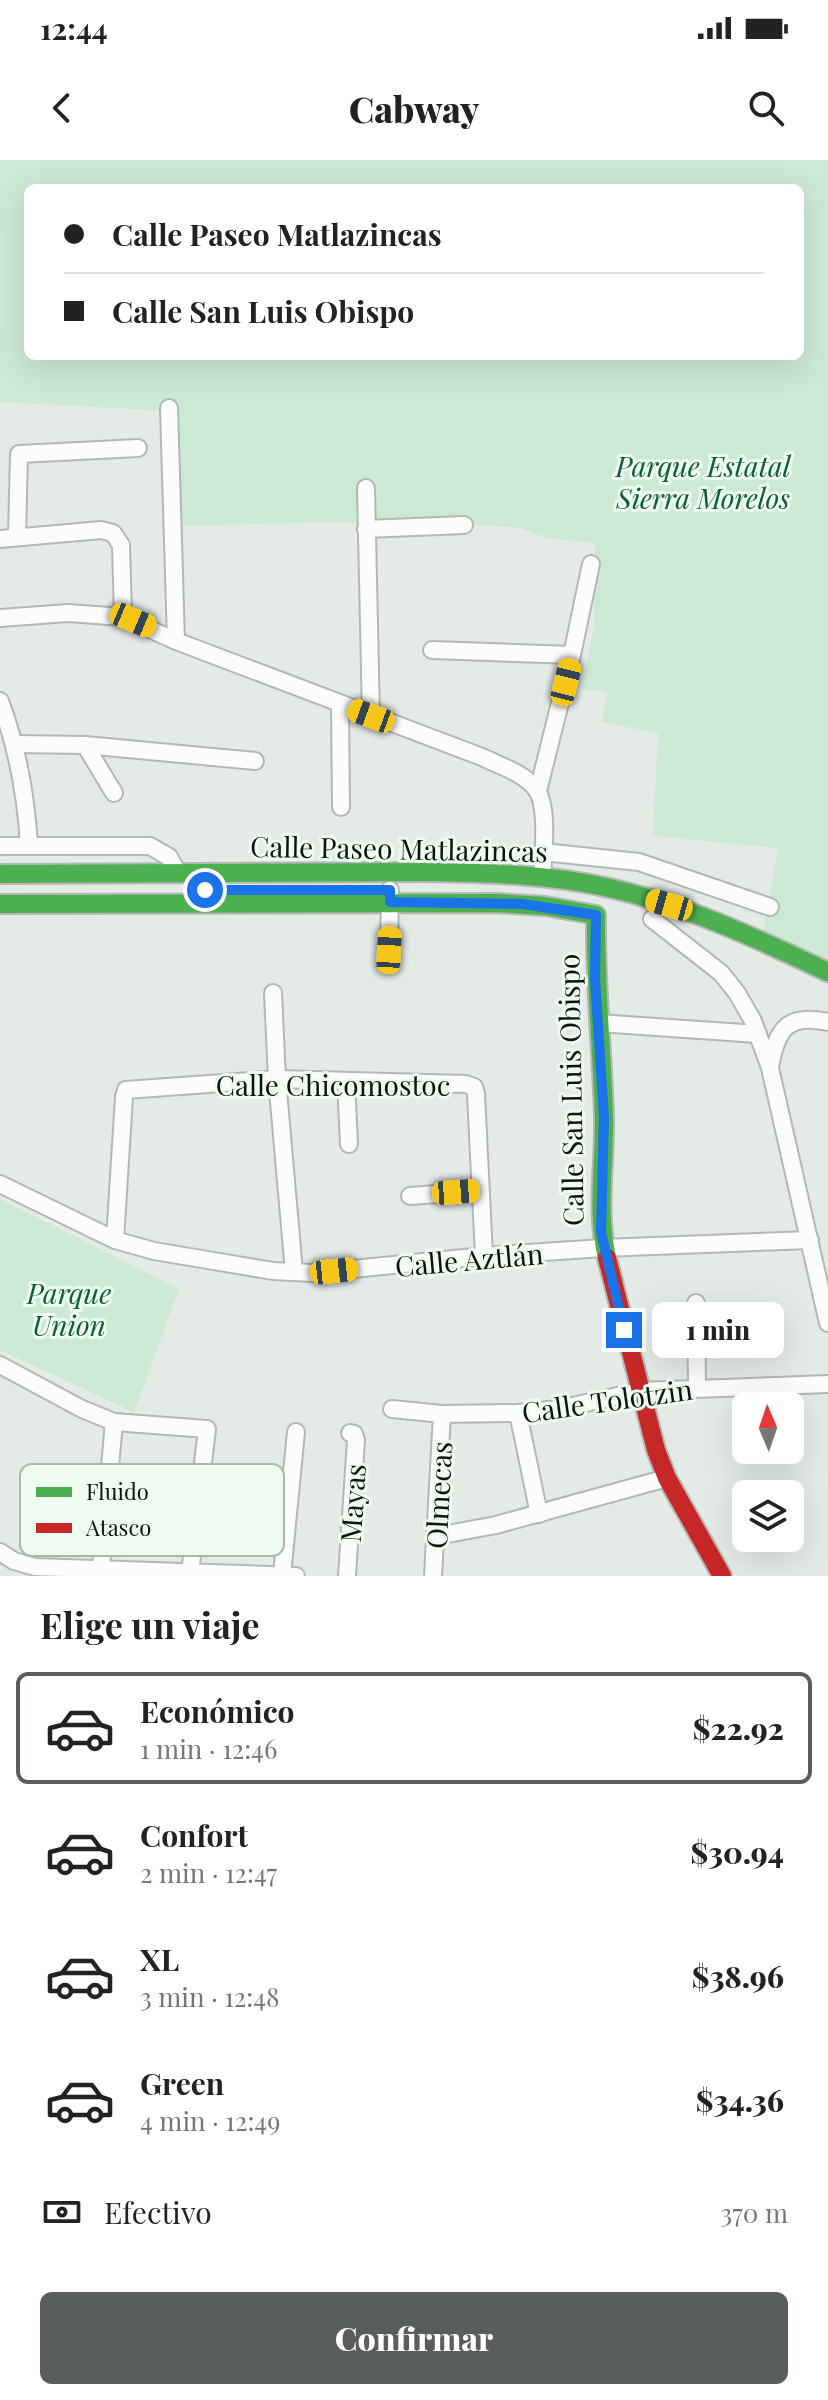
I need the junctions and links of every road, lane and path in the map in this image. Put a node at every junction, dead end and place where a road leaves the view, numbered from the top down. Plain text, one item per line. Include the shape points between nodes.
1 (169, 408) dead end
2 (138, 448) dead end
3 (366, 488) dead end
4 (464, 525) dead end
5 (366, 529) junction
6 (8, 537) edge
7 (591, 564) dead end
8 (123, 617) junction
9 (0, 618) edge
10 (176, 641) junction
11 (432, 650) dead end
12 (572, 655) junction
13 (0, 701) edge
14 (340, 704) junction
15 (371, 716) junction
16 (16, 744) junction
17 (85, 745) junction
18 (255, 761) dead end
19 (538, 791) junction
20 (114, 793) dead end
21 (341, 807) dead end
22 (29, 845) junction
23 (0, 846) edge
24 (543, 852) junction
25 (178, 873) junction
26 (0, 874) edge
27 (542, 877) junction
28 (321, 881) junction
29 (0, 892) edge
30 (390, 896) junction
31 (0, 904) edge
32 (770, 907) dead end
33 (604, 912) joint
34 (645, 917) joint
35 (389, 950) dead end
36 (828, 972) edge
37 (828, 990) edge
38 (273, 993) dead end
39 (828, 1022) edge
40 (598, 1023) junction
41 (758, 1034) junction
42 (770, 1068) junction
43 (277, 1079) junction
44 (346, 1081) junction
45 (349, 1144) dead end
46 (0, 1184) edge
47 (480, 1191) junction
48 (410, 1196) dead end
49 (115, 1240) junction
50 (810, 1240) junction
51 (603, 1248) junction
52 (484, 1256) junction
53 (294, 1272) junction
54 (696, 1303) dead end
55 (828, 1323) edge
56 (0, 1365) edge
57 (826, 1385) edge
58 (697, 1387) junction
59 (640, 1391) junction
60 (392, 1409) dead end
61 (518, 1413) junction
62 (442, 1414) junction
63 (114, 1422) junction
64 (296, 1432) dead end
65 (350, 1433) dead end
66 (110, 1464) edge
67 (203, 1464) edge
68 (667, 1478) junction
69 (539, 1514) junction
70 (437, 1536) junction
71 (0, 1552) edge
72 (284, 1555) edge
73 (102, 1556) edge
74 (192, 1556) edge
75 (101, 1567) junction
76 (190, 1573) junction
77 (282, 1575) edge
78 (296, 1576) edge
79 (347, 1576) edge
80 (433, 1576) edge
81 (722, 1576) edge

1 - 10 street
2 - 6 street via 19,454
3 - 5 street
4 - 5 street
5 - 15 street
6 - 8 street via 113,533 121,545
7 - 12 street
8 - 9 street via 68,613
8 - 10 street
10 - 14 street
11 - 12 street
12 - 19 street
13 - 16 street
14 - 15 street
14 - 21 street
15 - 19 street via 482,757
16 - 17 street
16 - 22 street
17 - 18 street
17 - 20 street
19 - 24 street
22 - 23 street
22 - 25 street via 150,846 169,857
24 - 27 street
24 - 32 street via 639,862
25 - 26 main road, Calle Paseo Matlazincas
25 - 28 main road, Calle Paseo Matlazincas
27 - 28 main road, Calle Paseo Matlazincas via 436,872
27 - 36 main road, Calle Paseo Matlazincas via 669,905
28 - 29 main road, Calle Paseo Matlazincas
28 - 30 main road, Calle Paseo Matlazincas
30 - 31 main road
30 - 33 main road, Calle Paseo Matlazincas via 528,894
30 - 35 street
33 - 40 main road, Calle San Luis Obispo via 594,945
34 - 37 main road via 685,928
34 - 41 street via 721,973 747,1008
38 - 43 street
39 - 42 street via 804,1019 788,1025 777,1037
40 - 41 street
40 - 51 main road, Calle San Luis Obispo
41 - 42 street
42 - 50 street
43 - 44 street, Calle Chicomostoc
43 - 49 street, Calle Chicomostoc via 128,1090
43 - 53 street
44 - 45 street
44 - 47 street, Calle Chicomostoc via 471,1085 476,1094
46 - 49 street, Calle Aztlán
47 - 48 street
47 - 52 street, Calle Chicomostoc
49 - 53 street, Calle Aztlán via 247,1268
50 - 51 street, Calle Aztlán
50 - 55 street
51 - 52 street, Calle Aztlán
51 - 59 main road, Calle San Luis Obispo
52 - 53 street, Calle Aztlán
54 - 58 street
56 - 63 street
57 - 58 street, Calle Tolotzin
58 - 59 street, Calle Tolotzin
59 - 61 street, Calle Tolotzin
59 - 68 main road, Calle San Luis Obispo
60 - 62 street, Calle Tolotzin
61 - 62 street, Calle Tolotzin
61 - 69 street
62 - 70 street, Olmecas
63 - 66 street
63 - 67 street via 207,1429
64 - 72 street
65 - 79 street, Mayas via 356,1440
68 - 69 street
68 - 81 main road, Calle San Luis Obispo
69 - 70 street
70 - 80 street, Olmecas
71 - 75 street via 35,1567
73 - 75 street
74 - 76 street
75 - 76 street
76 - 77 street
77 - 78 street

